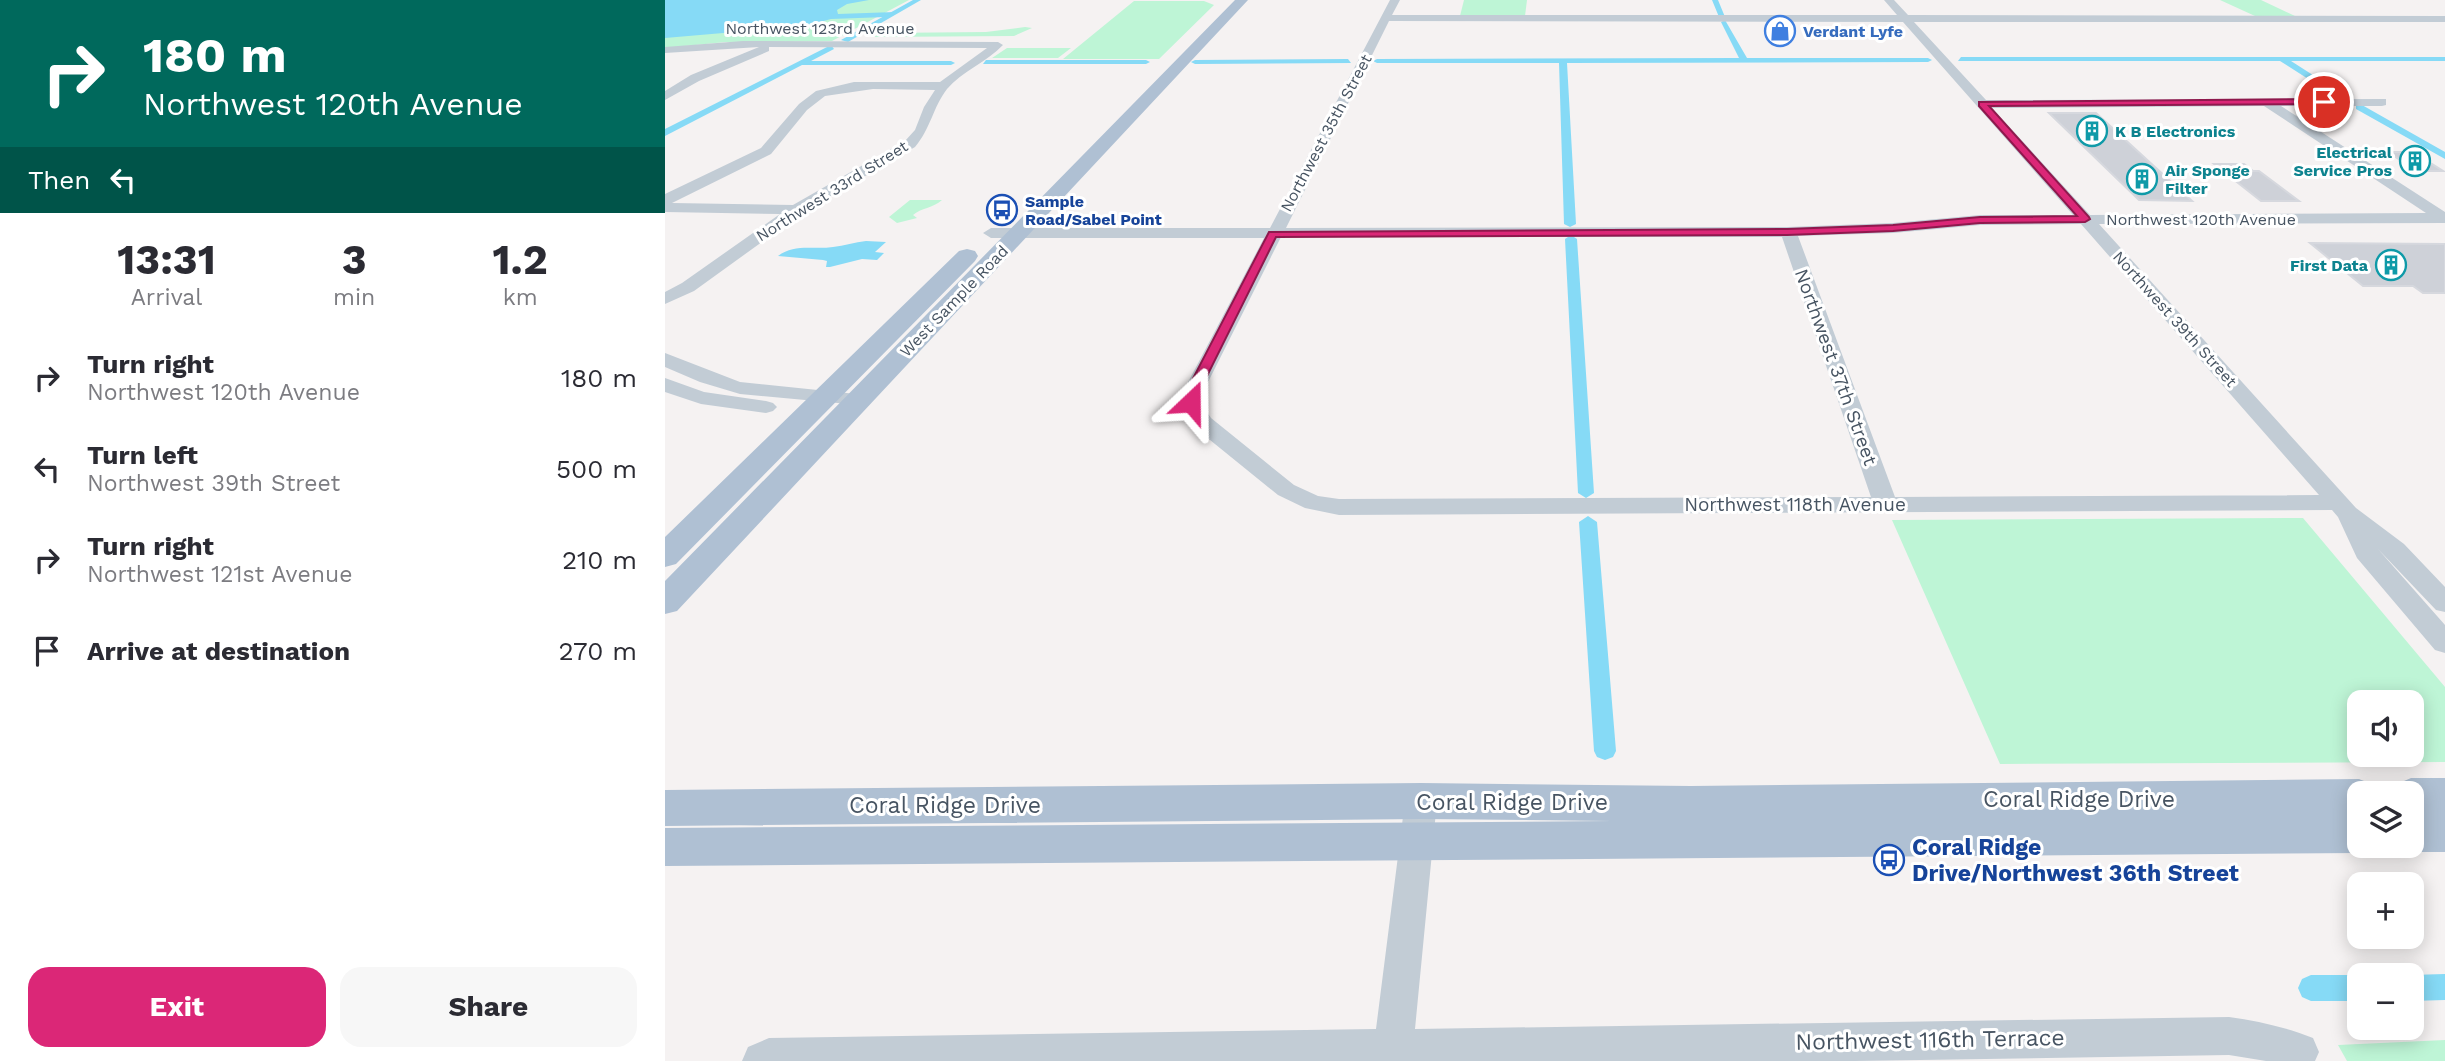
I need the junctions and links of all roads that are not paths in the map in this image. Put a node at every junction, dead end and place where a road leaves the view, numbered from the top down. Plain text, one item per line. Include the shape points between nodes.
1 (1226, 0) edge
2 (1243, 0) edge
3 (1395, 0) edge
4 (1889, 0) edge
5 (1385, 18) junction
6 (1906, 18) junction
7 (2445, 19) edge
8 (975, 43) joint
9 (775, 44) junction
10 (665, 50) edge
11 (667, 78) dead end
12 (695, 78) junction
13 (936, 86) junction
14 (665, 96) edge
15 (2324, 102) dead end
16 (2267, 103) junction
17 (1982, 104) junction
18 (886, 150) junction
19 (902, 150) junction
20 (718, 156) dead end
21 (748, 159) junction
22 (1059, 165) dead end
23 (1041, 183) dead end
24 (665, 200) edge
25 (665, 207) edge
26 (778, 210) junction
27 (796, 210) junction
28 (2444, 218) edge
29 (2085, 219) junction
30 (1787, 232) junction
31 (991, 233) junction
32 (1018, 233) junction
33 (1273, 234) junction
34 (665, 288) edge
35 (665, 299) edge
36 (665, 359) edge
37 (665, 384) edge
38 (834, 400) junction
39 (1262, 471) joint
40 (1885, 503) junction
41 (2343, 507) junction
42 (665, 556) edge
43 (665, 601) edge
44 (2445, 603) edge
45 (2445, 643) edge
46 (2424, 796) edge
47 (2445, 796) edge
48 (2347, 797) edge
49 (1980, 799) junction
50 (665, 808) edge
51 (1418, 821) junction
52 (2424, 833) edge
53 (2445, 833) edge
54 (2347, 834) edge
55 (1917, 837) junction
56 (665, 847) edge
57 (1856, 1051) edge
58 (2299, 1052) dead end
59 (1393, 1055) edge
60 (1058, 1058) edge
61 (762, 1061) edge

1 - 22 main road
2 - 32 main road, West Sample Road
3 - 5 street, Northwest 35th Street
4 - 6 street, Northwest 39th Street
5 - 6 street
5 - 33 street, Northwest 35th Street
6 - 7 street
6 - 17 street, Northwest 39th Street
8 - 9 street, Northwest 123rd Avenue
8 - 13 street, Northwest 33rd Street via 981,48
9 - 10 street, Northwest 123rd Avenue
9 - 12 street
11 - 12 street
12 - 14 street
13 - 18 street, Northwest 33rd Street via 915,104 904,131
13 - 19 street, Northwest 33rd Street via 921,131
13 - 21 street via 820,92 796,114 775,144
15 - 16 street
16 - 17 street
16 - 28 street
17 - 29 street, Northwest 39th Street
18 - 19 street
18 - 26 street, Northwest 33rd Street
19 - 27 street, Northwest 33rd Street
20 - 21 street
21 - 24 street
23 - 31 main road, West Sample Road
25 - 26 street
26 - 27 street
26 - 34 street, Northwest 33rd Street
27 - 35 street, Northwest 33rd Street
28 - 29 street, Northwest 120th Avenue
29 - 30 street, Northwest 120th Avenue via 1980,220
29 - 41 street, Northwest 39th Street
30 - 33 street, Northwest 120th Avenue
30 - 40 street, Northwest 37th Street
31 - 32 street, Northwest 120th Avenue
31 - 38 main road, West Sample Road
32 - 33 street, Northwest 120th Avenue
32 - 38 main road, West Sample Road
33 - 39 street, Northwest 35th Street via 1191,402 1202,422
36 - 38 street via 704,378 749,389
37 - 38 street via 725,402
38 - 42 main road, West Sample Road
38 - 43 main road, West Sample Road
39 - 40 street, Northwest 118th Avenue via 1313,503 1339,507
40 - 41 street, Northwest 118th Avenue
41 - 44 street, Northwest 39th Street via 2395,550
41 - 45 street, Northwest 39th Street via 2366,552
46 - 47 main road
48 - 49 main road, Coral Ridge Drive
49 - 51 main road, Coral Ridge Drive via 1691,804
49 - 55 main road via 1961,819
50 - 51 main road, Coral Ridge Drive
51 - 55 main road, Coral Ridge Drive
51 - 56 main road, Coral Ridge Drive
51 - 59 street
52 - 53 main road
54 - 55 main road, Coral Ridge Drive
57 - 58 street, Northwest 116th Terrace via 2229,1036
57 - 59 street, Northwest 116th Terrace
59 - 60 street, Northwest 116th Terrace
60 - 61 street, Northwest 116th Terrace

